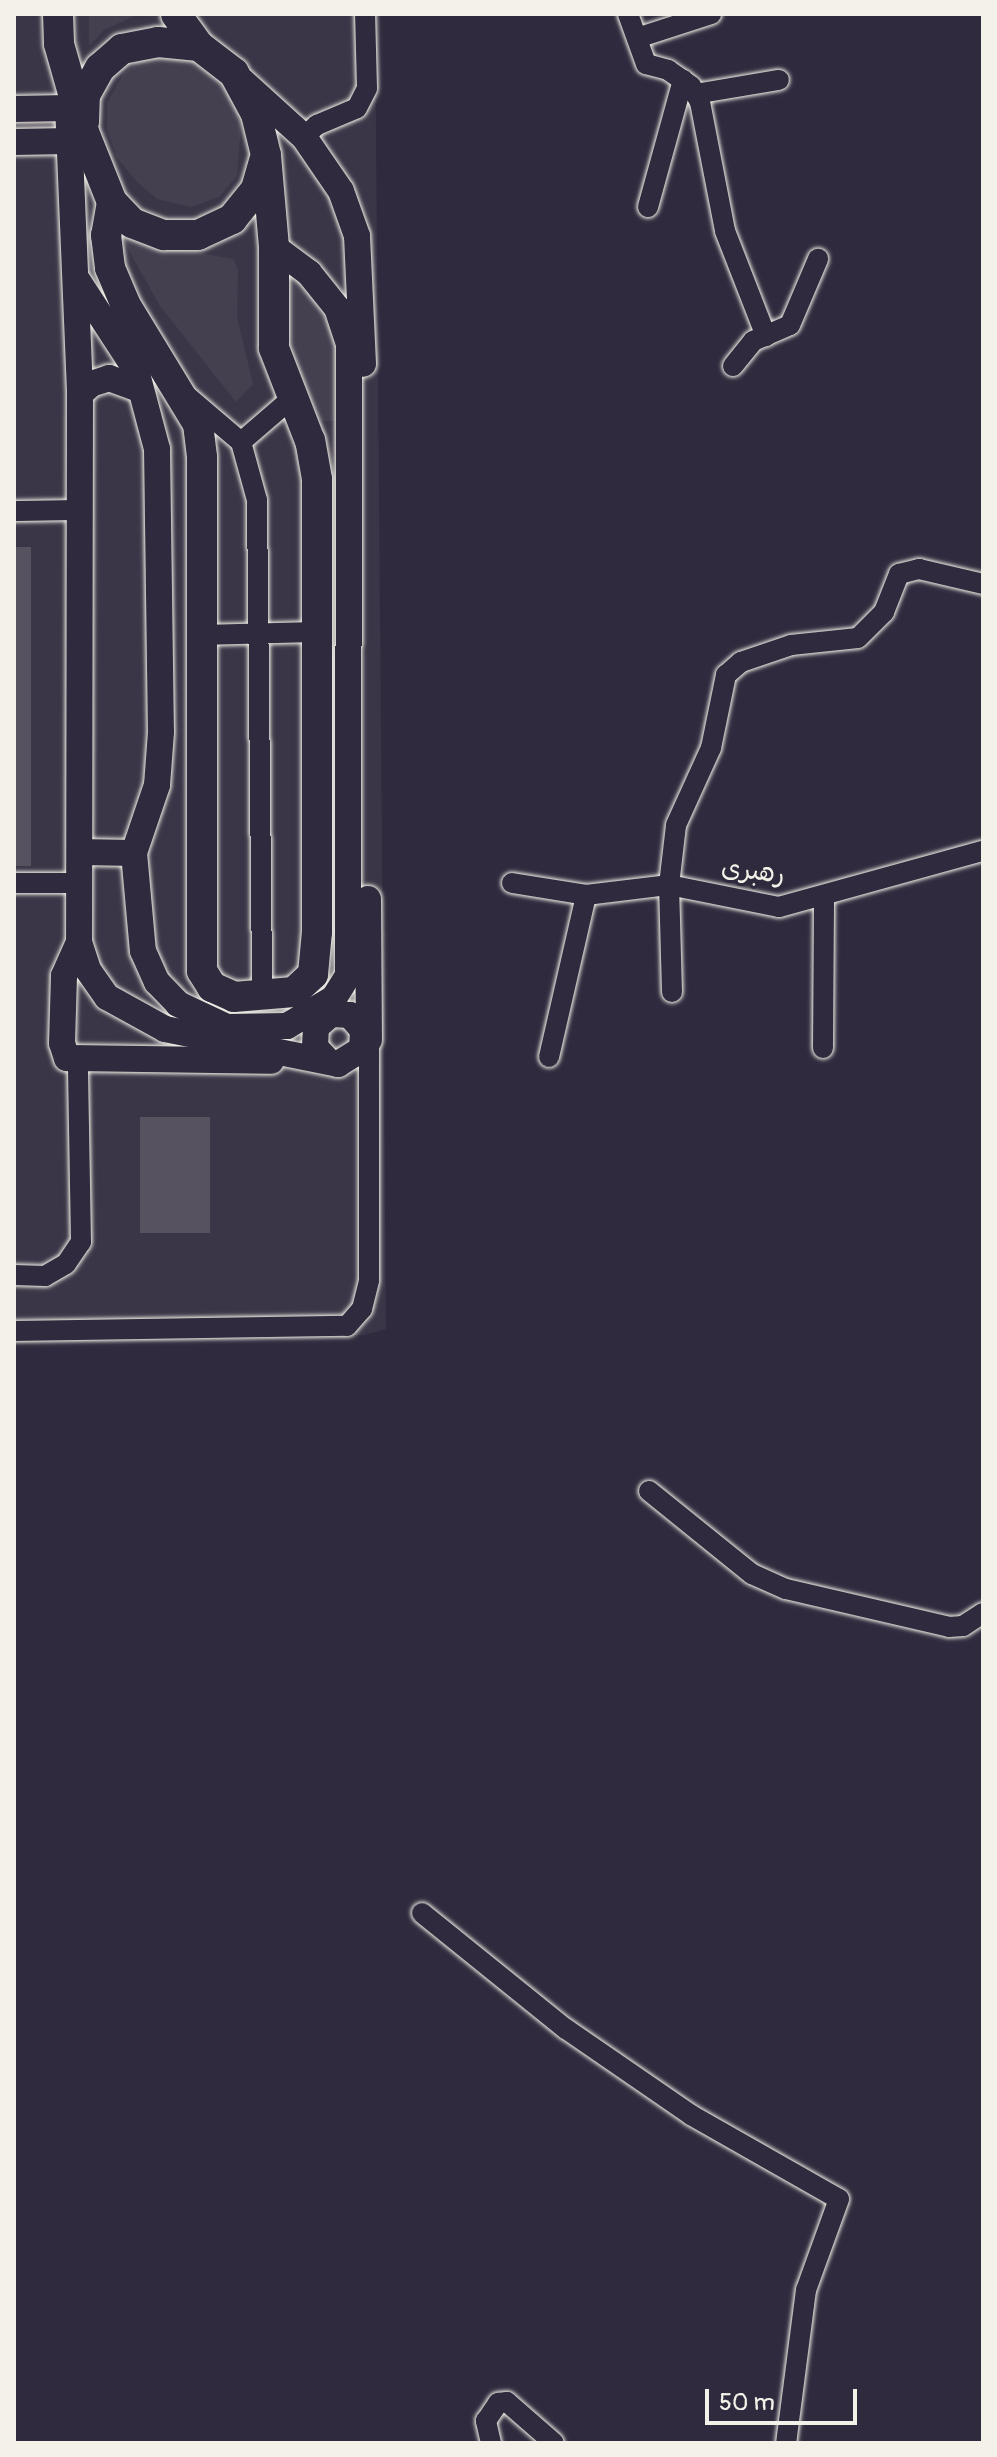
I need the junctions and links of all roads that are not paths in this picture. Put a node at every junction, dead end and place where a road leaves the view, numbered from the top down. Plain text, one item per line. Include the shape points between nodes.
1 (58, 14) edge
2 (176, 14) edge
3 (365, 14) edge
4 (628, 14) edge
5 (711, 14) edge
6 (682, 18) edge
7 (637, 38) junction
8 (199, 46) junction
9 (234, 73) junction
10 (779, 80) dead end
11 (689, 87) junction
12 (14, 109) edge
13 (72, 115) junction
14 (304, 137) junction
15 (14, 142) edge
16 (266, 155) junction
17 (112, 202) junction
18 (648, 207) dead end
19 (274, 247) junction
20 (818, 259) dead end
21 (78, 281) junction
22 (766, 336) junction
23 (349, 340) junction
24 (733, 366) dead end
25 (139, 389) junction
26 (182, 393) junction
27 (80, 394) junction
28 (292, 398) junction
29 (364, 398) junction
30 (241, 442) junction
31 (80, 510) junction
32 (14, 511) edge
33 (983, 584) edge
34 (314, 632) junction
35 (258, 634) junction
36 (202, 635) junction
37 (983, 851) edge
38 (80, 852) junction
39 (134, 853) junction
40 (14, 883) edge
41 (79, 883) junction
42 (512, 883) dead end
43 (669, 885) junction
44 (586, 895) junction
45 (824, 895) junction
46 (79, 942) junction
47 (672, 992) dead end
48 (262, 997) junction
49 (367, 1040) junction
50 (823, 1048) dead end
51 (549, 1057) dead end
52 (328, 1061) junction
53 (78, 1062) junction
54 (14, 1275) edge
55 (14, 1331) edge
56 (649, 1491) dead end
57 (983, 1613) edge
58 (422, 1913) dead end
59 (491, 2443) edge
60 (554, 2443) edge
61 (786, 2443) edge

1 - 13 highway
2 - 8 highway
3 - 14 street via 367,88 357,108 317,125
4 - 7 street
5 - 6 street
6 - 7 street
7 - 11 street via 646,64
8 - 9 highway
8 - 13 highway via 158,42 122,49 100,68
9 - 14 main road
9 - 16 highway via 256,114
10 - 11 street
11 - 18 street
11 - 22 street via 711,138 725,231
12 - 13 main road
13 - 15 main road
13 - 17 highway
13 - 21 main road
14 - 29 main road via 341,191 357,236
16 - 17 highway via 256,189 232,219 198,235 164,235 132,223
16 - 19 highway
17 - 26 highway via 106,235 110,268 125,304
19 - 23 main road via 309,273 337,308
19 - 28 highway via 274,348
20 - 22 street via 798,314 790,325
21 - 25 main road via 120,341
21 - 27 main road
22 - 24 street via 753,341
23 - 29 main road
23 - 39 main road via 350,938 348,976 334,998 299,1021 256,1031 227,1027 178,1004 157,982 143,951
25 - 27 main road via 109,378
25 - 39 main road via 153,421 157,449 161,732 157,785
26 - 30 street
26 - 36 highway via 198,424 202,457
27 - 31 main road
28 - 30 street
28 - 34 highway via 310,441 317,479
29 - 49 main road
30 - 35 street via 257,500
31 - 32 street
31 - 38 main road
33 - 43 street via 919,569 899,574 884,612 858,638 791,645 741,662 726,675 711,748 676,825
34 - 35 street
34 - 48 highway via 313,974 294,992
35 - 36 street
35 - 48 street
36 - 48 highway via 202,971 212,987 234,997
37 - 45 street, رهبری
38 - 39 main road
38 - 41 main road
40 - 41 street
41 - 46 main road
42 - 44 street, رهبری
43 - 44 street, رهبری
43 - 45 street, رهبری via 779,907
43 - 47 street
44 - 51 street
45 - 50 street
46 - 52 main road via 88,970 107,997 132,1014 165,1029
46 - 53 main road via 64,976 62,1043 67,1058
49 - 52 main road via 356,1057
49 - 52 main road via 350,1015 322,1019 313,1037
49 - 55 street via 369,1280 362,1309 347,1326
52 - 53 main road
53 - 54 street via 81,1242 66,1264 45,1276
56 - 57 street via 752,1574 786,1589 949,1627 963,1626
58 - 61 street via 566,2029 691,2115 839,2199 806,2290
59 - 60 street via 486,2421 498,2403 507,2402

